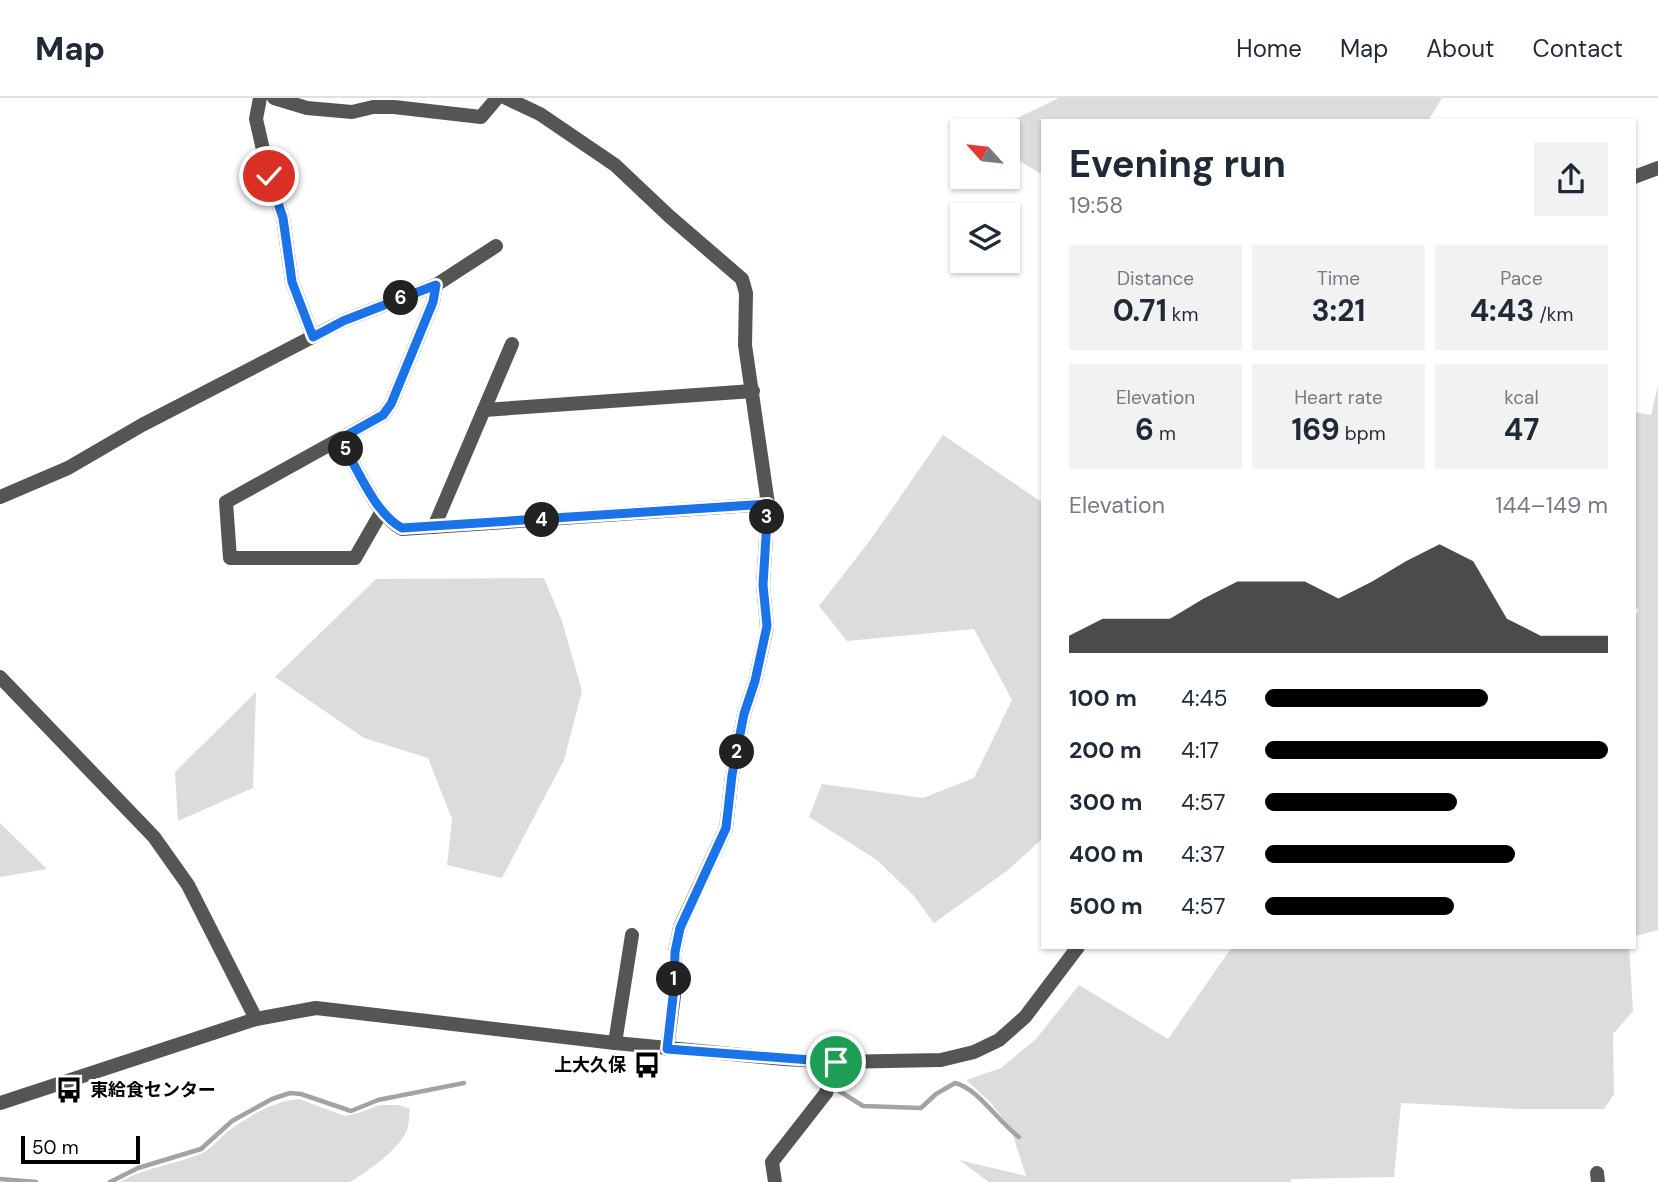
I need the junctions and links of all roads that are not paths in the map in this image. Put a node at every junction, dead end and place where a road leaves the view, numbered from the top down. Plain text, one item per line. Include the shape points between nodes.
1 (260, 98) edge
2 (274, 98) edge
3 (497, 98) edge
4 (506, 98) edge
5 (376, 102) edge
6 (1658, 167) edge
7 (1636, 176) edge
8 (496, 246) dead end
9 (436, 285) junction
10 (313, 337) junction
11 (512, 344) dead end
12 (753, 391) junction
13 (484, 410) junction
14 (340, 439) junction
15 (0, 498) edge
16 (768, 504) junction
17 (382, 511) junction
18 (434, 527) junction
19 (0, 677) edge
20 (632, 935) dead end
21 (1076, 949) edge
22 (256, 1019) junction
23 (615, 1043) junction
24 (667, 1049) junction
25 (836, 1062) junction
26 (0, 1102) edge
27 (775, 1182) edge

1 - 10 street via 256,119 266,165 283,218 292,282
2 - 5 street via 307,108 352,112
3 - 5 street via 481,117
4 - 12 street via 540,114 615,165 743,279 745,345
6 - 7 street
8 - 9 street
9 - 10 street
9 - 14 street via 391,404 383,415
10 - 15 street via 68,468
11 - 13 street
12 - 13 street
12 - 16 street
13 - 18 street
14 - 17 street
14 - 17 street via 226,502 230,558 355,558
16 - 18 street
16 - 24 street via 763,585 767,626 744,714 726,828 680,928
17 - 18 street via 402,528
19 - 22 street via 154,837 188,885
20 - 23 street
21 - 25 street via 1025,1017 999,1040 974,1052 941,1060
22 - 23 street via 316,1008
22 - 26 street
23 - 24 street
24 - 25 street
25 - 27 street via 826,1093 772,1162

